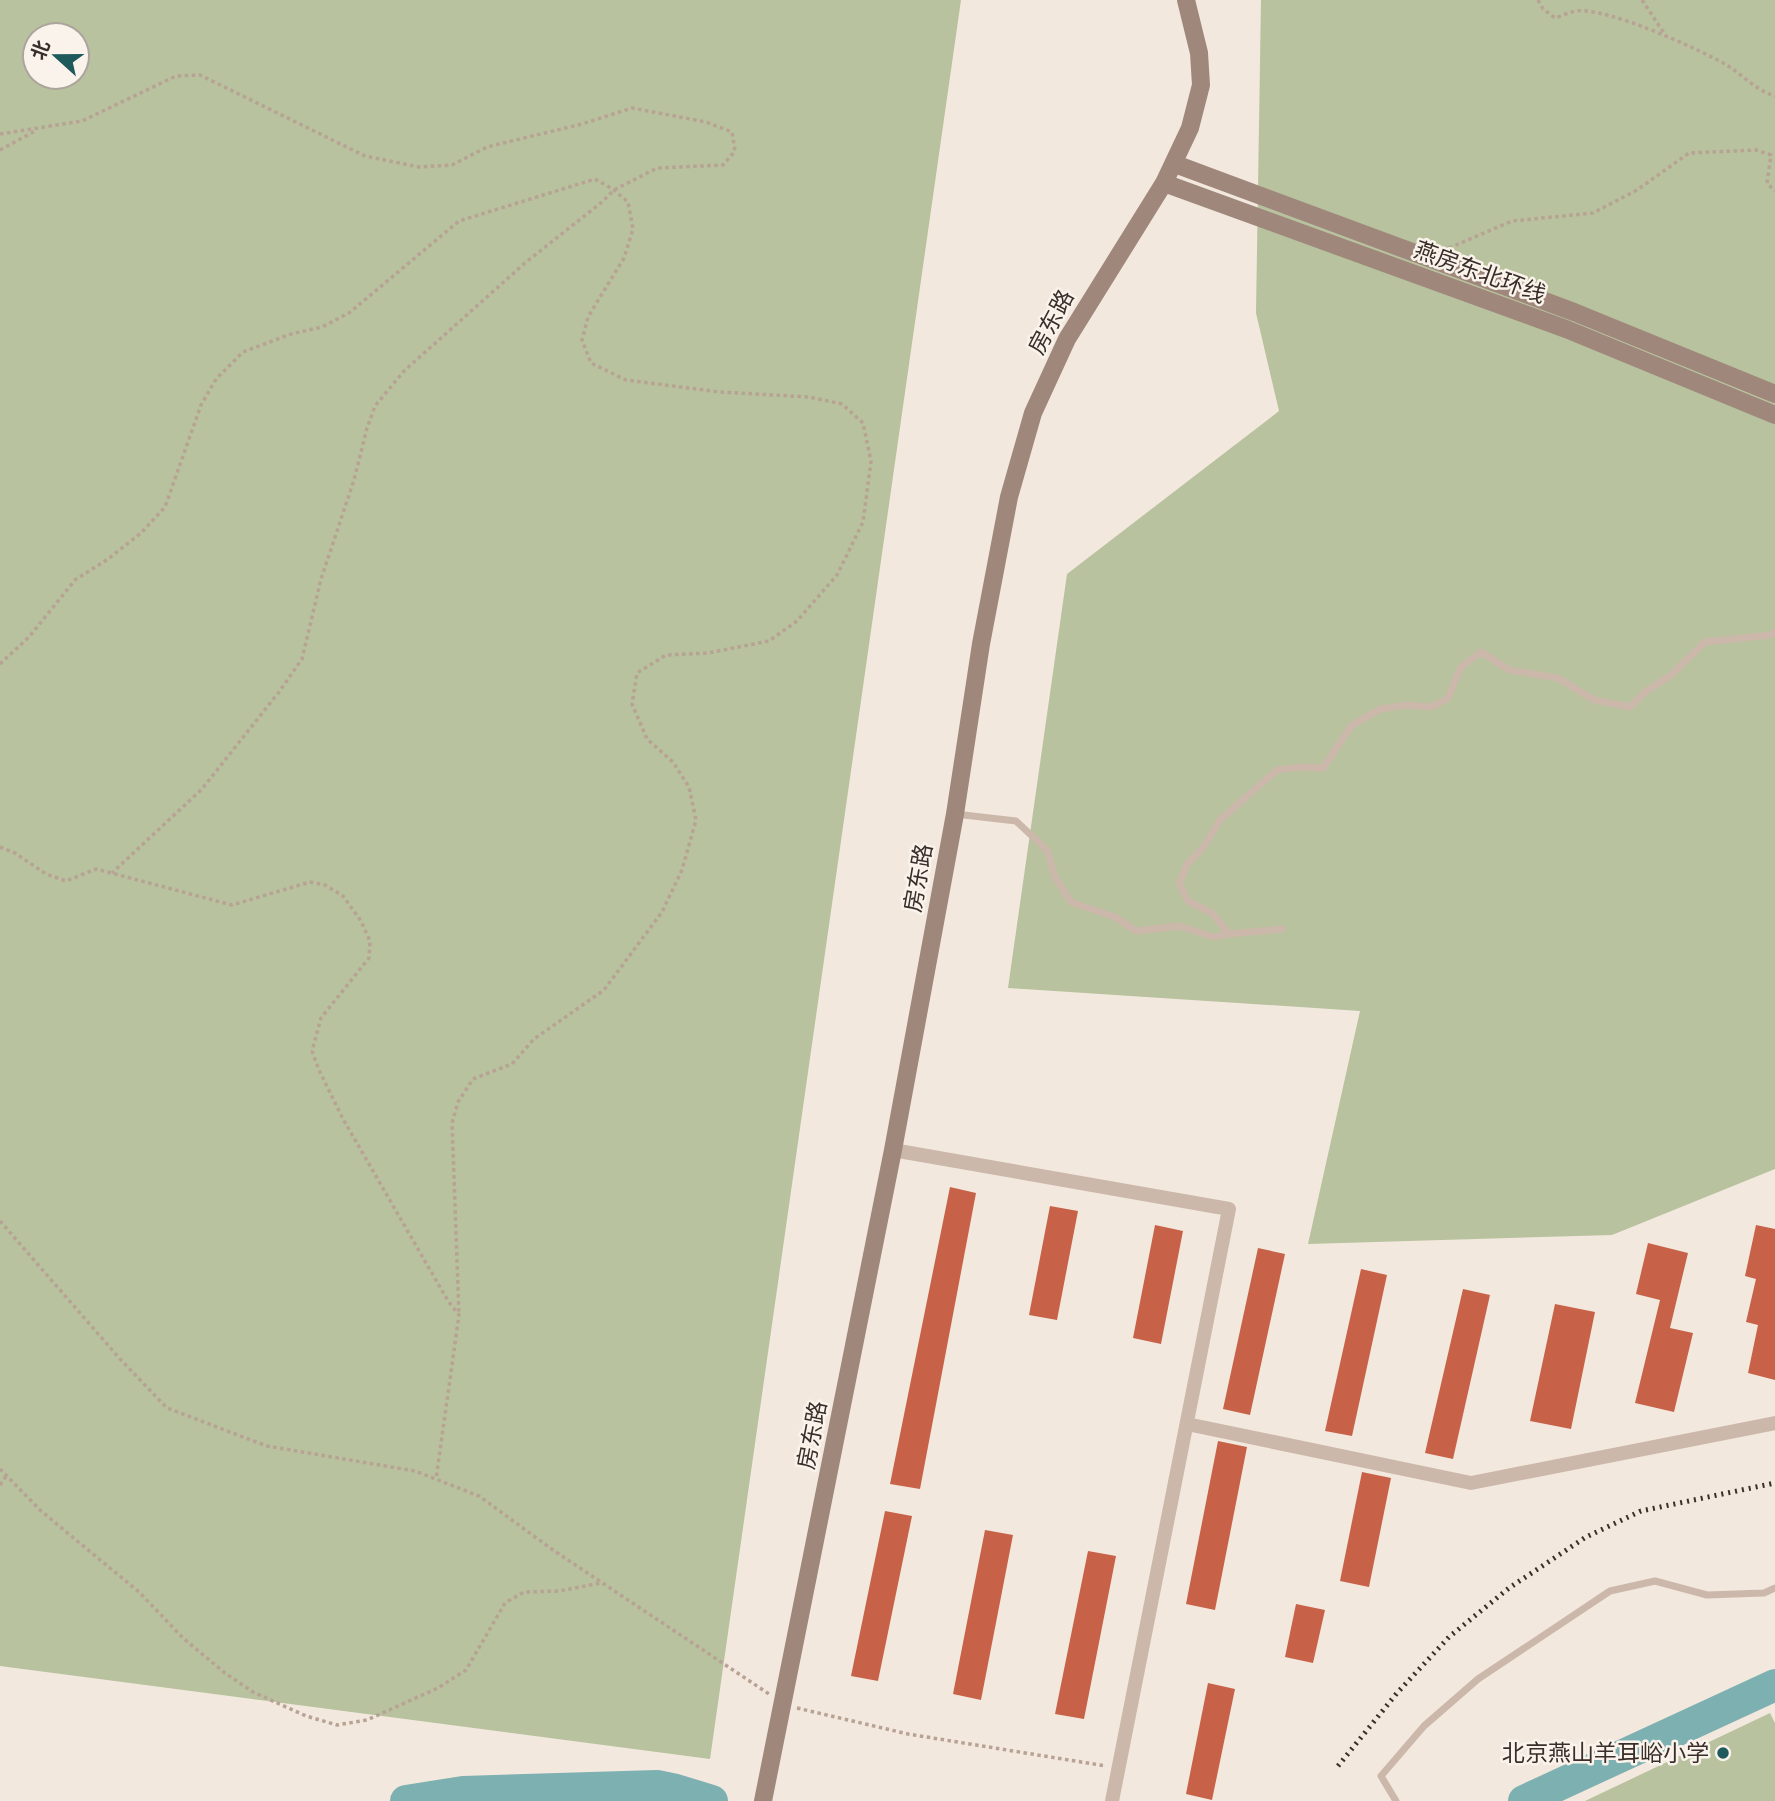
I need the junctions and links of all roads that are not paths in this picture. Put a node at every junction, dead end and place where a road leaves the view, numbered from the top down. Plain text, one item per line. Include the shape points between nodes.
1 (1186, 0) edge
2 (1175, 164) junction
3 (1164, 183) junction
4 (1775, 394) edge
5 (1775, 415) edge
6 (1775, 632) edge
7 (954, 814) junction
8 (1282, 929) dead end
9 (1229, 934) junction
10 (893, 1150) junction
11 (1775, 1423) edge
12 (1187, 1424) junction
13 (1775, 1588) edge
14 (765, 1793) edge
15 (1112, 1801) edge
16 (1396, 1801) edge

1 - 2 main road, 房东路 via 1199,53 1201,85 1191,128
2 - 3 main road, 房东路
2 - 4 main road, 燕房东北环线 via 1574,312
3 - 5 main road, 燕房东北环线 via 1566,329
3 - 7 main road, 房东路 via 1067,338 1033,413 1009,498
6 - 9 lane via 1705,642 1630,707 1594,700 1558,678 1509,670 1481,652 1461,667 1448,698 1432,707 1380,709 1351,726 1323,768 1277,770 1220,820 1179,883 1188,901 1212,913
7 - 9 lane via 1016,821 1047,850 1055,877 1071,902 1115,917 1136,931 1179,926 1214,937
7 - 10 main road, 房东路
8 - 9 lane
10 - 12 street via 1229,1209
10 - 14 main road, 房东路
11 - 12 street via 1471,1483
12 - 15 street
13 - 16 lane via 1764,1593 1707,1595 1655,1581 1610,1591 1479,1679 1424,1726 1381,1776

